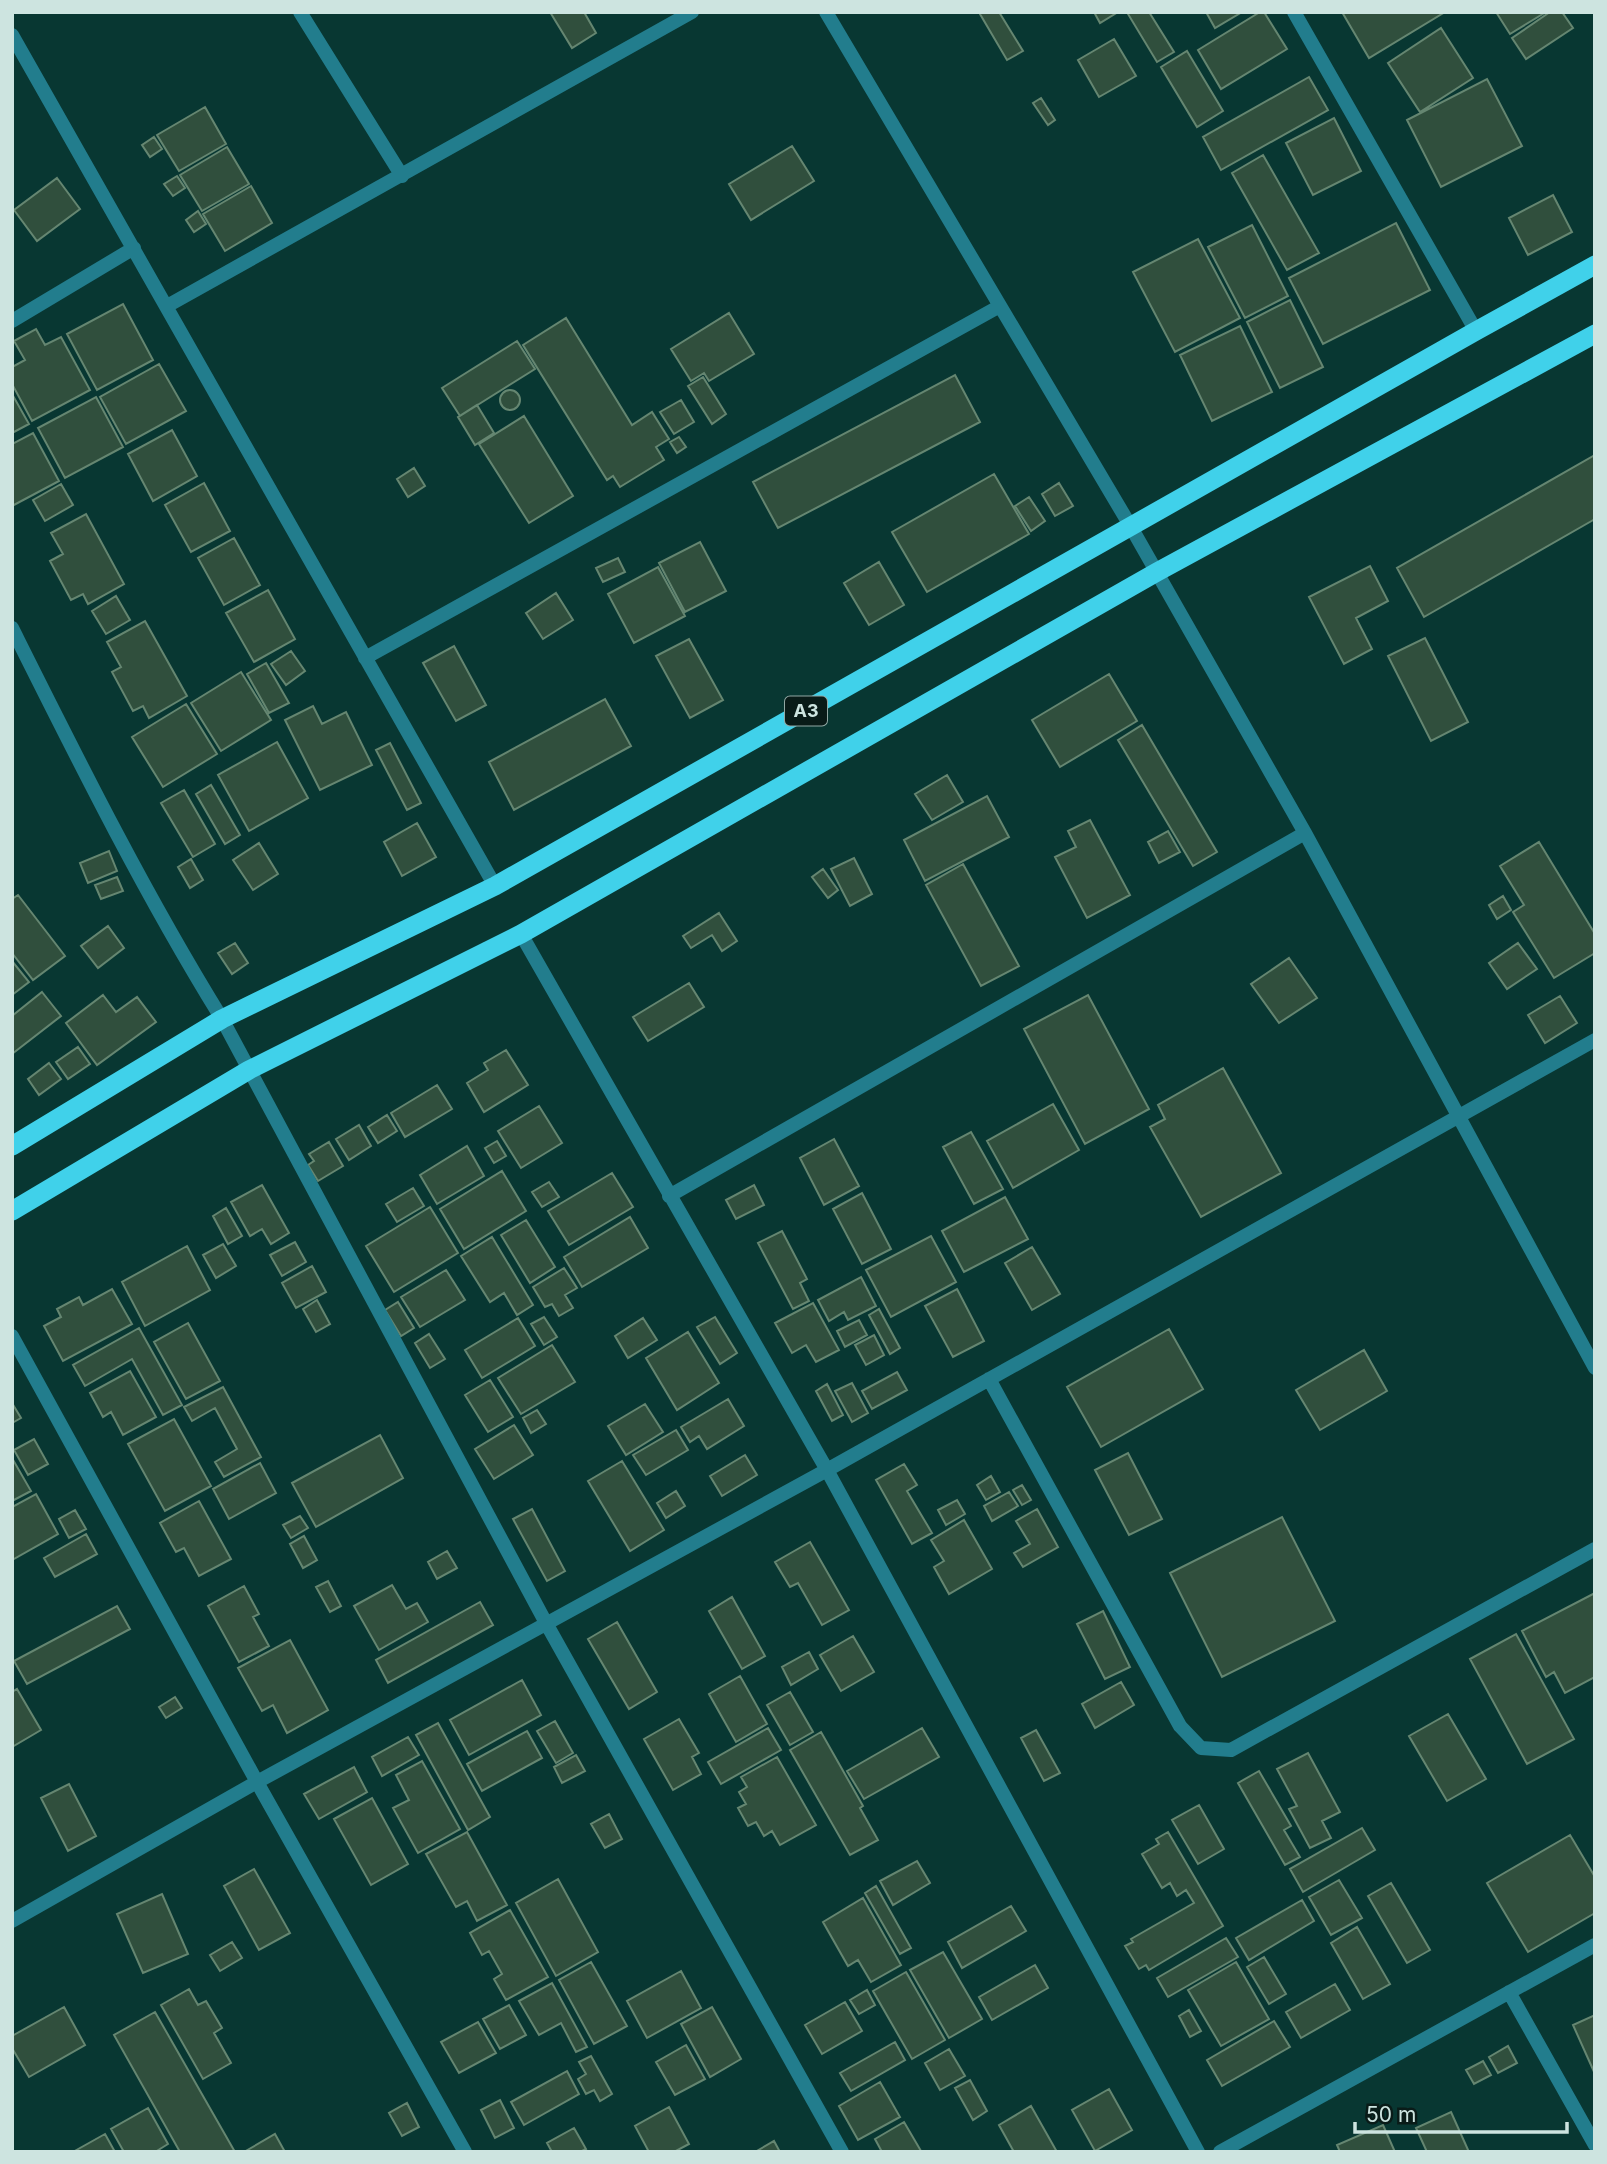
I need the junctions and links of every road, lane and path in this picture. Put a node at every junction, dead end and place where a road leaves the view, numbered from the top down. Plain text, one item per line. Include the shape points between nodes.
1 (300, 12) edge
2 (692, 12) edge
3 (825, 12) edge
4 (1294, 12) edge
5 (12, 35) edge
6 (402, 176) junction
7 (134, 248) junction
8 (1595, 265) edge
9 (167, 306) junction
10 (1000, 306) junction
11 (12, 321) edge
12 (1476, 331) junction
13 (1595, 334) edge
14 (1131, 527) junction
15 (1157, 572) junction
16 (12, 628) edge
17 (365, 658) junction
18 (1305, 833) junction
19 (495, 886) junction
20 (521, 934) junction
21 (222, 1019) junction
22 (1595, 1040) edge
23 (249, 1070) junction
24 (1457, 1116) junction
25 (12, 1146) edge
26 (669, 1196) junction
27 (12, 1211) edge
28 (12, 1336) edge
29 (1595, 1368) edge
30 (989, 1379) junction
31 (827, 1470) junction
32 (1595, 1549) edge
33 (546, 1623) junction
34 (257, 1782) junction
35 (12, 1921) edge
36 (1595, 1945) edge
37 (1509, 1992) junction
38 (1595, 2145) edge
39 (465, 2152) edge
40 (842, 2152) edge
41 (1198, 2152) edge
42 (1220, 2152) edge

1 - 6 street
2 - 6 street
3 - 10 street
4 - 12 street
5 - 7 street
6 - 9 street
7 - 9 street
7 - 11 street
8 - 12 highway, A3
9 - 17 street
10 - 14 street
10 - 17 street
12 - 14 highway, A3
13 - 15 highway
14 - 15 street
14 - 19 highway, A3
15 - 18 street
15 - 20 highway
16 - 21 street via 176,946
17 - 19 street
18 - 24 street
18 - 26 street
19 - 21 highway, A3
20 - 23 highway
20 - 26 street
21 - 23 street
21 - 25 highway, A3
22 - 24 street
23 - 27 highway
23 - 33 street
24 - 29 street
24 - 30 street
26 - 31 street
28 - 34 street
30 - 31 street
30 - 32 street via 1181,1726 1200,1748 1231,1750
31 - 33 street
31 - 41 street
33 - 34 street
33 - 40 street
34 - 35 street
34 - 39 street
36 - 37 street
37 - 38 street
37 - 42 street

